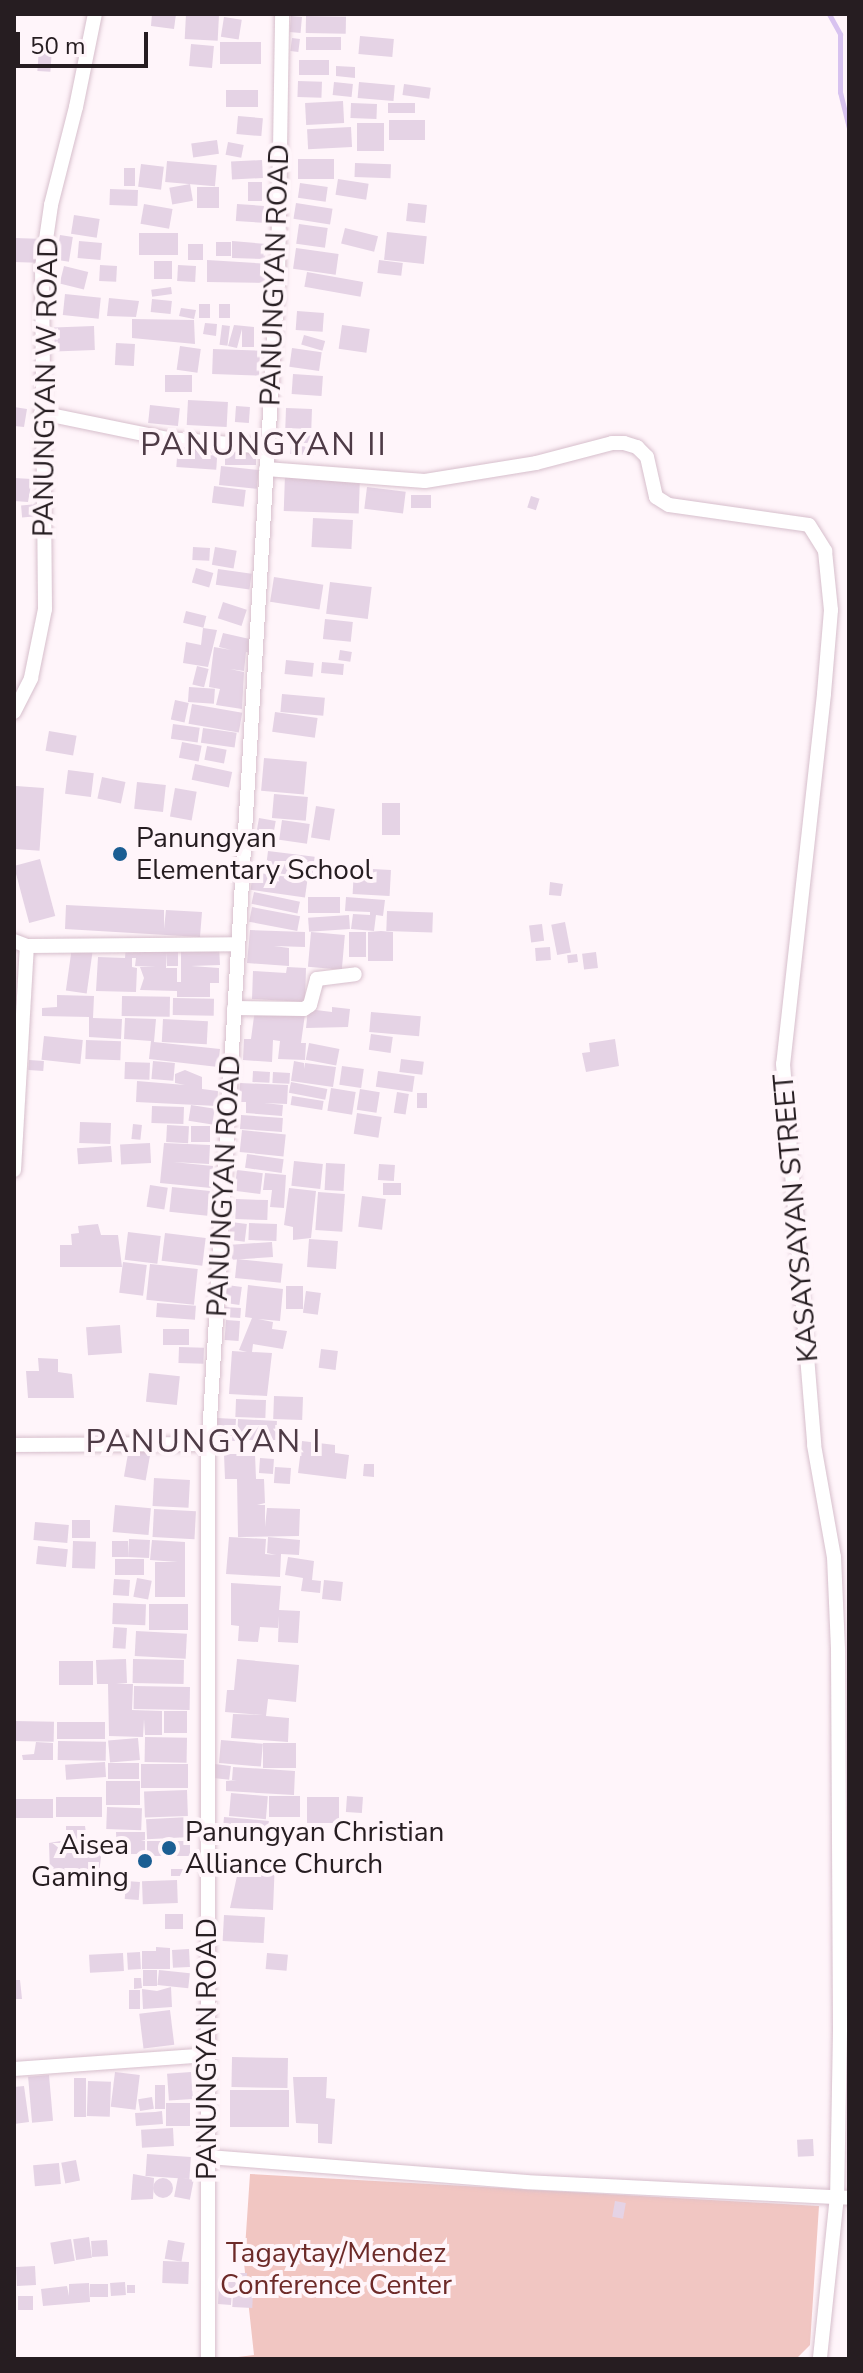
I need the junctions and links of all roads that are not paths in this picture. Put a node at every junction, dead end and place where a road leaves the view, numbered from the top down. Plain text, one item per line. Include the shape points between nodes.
1 (95, 14) edge
2 (282, 14) edge
3 (41, 413) junction
4 (268, 447) junction
5 (266, 469) junction
6 (14, 712) edge
7 (20, 944) edge
8 (237, 944) junction
9 (355, 974) dead end
10 (234, 1008) junction
11 (14, 1170) edge
12 (208, 1444) junction
13 (14, 1445) edge
14 (207, 2055) junction
15 (14, 2069) edge
16 (209, 2157) junction
17 (843, 2197) edge
18 (208, 2359) edge
19 (820, 2359) edge

1 - 3 street, PANUNGYAN W ROAD via 42,267
2 - 4 street, PANUNGYAN ROAD via 278,277
3 - 4 street via 168,439
3 - 6 street, PANUNGYAN W ROAD via 45,609 31,678
4 - 5 street, PANUNGYAN ROAD
5 - 8 street, PANUNGYAN ROAD
5 - 17 street, KASAYSAYAN STREET via 425,481 624,443 647,457 656,497 669,505 809,525 825,551 831,610 827,666 783,1064 814,1445 834,1557
7 - 8 street
7 - 11 street
8 - 10 street, PANUNGYAN ROAD
9 - 10 street via 317,979 304,1009
10 - 12 street, PANUNGYAN ROAD
12 - 13 street
12 - 14 street, PANUNGYAN ROAD
14 - 15 street
14 - 16 street, PANUNGYAN ROAD
16 - 17 street via 526,2182
16 - 18 street, PANUNGYAN ROAD
17 - 19 street, KASAYSAYAN STREET

